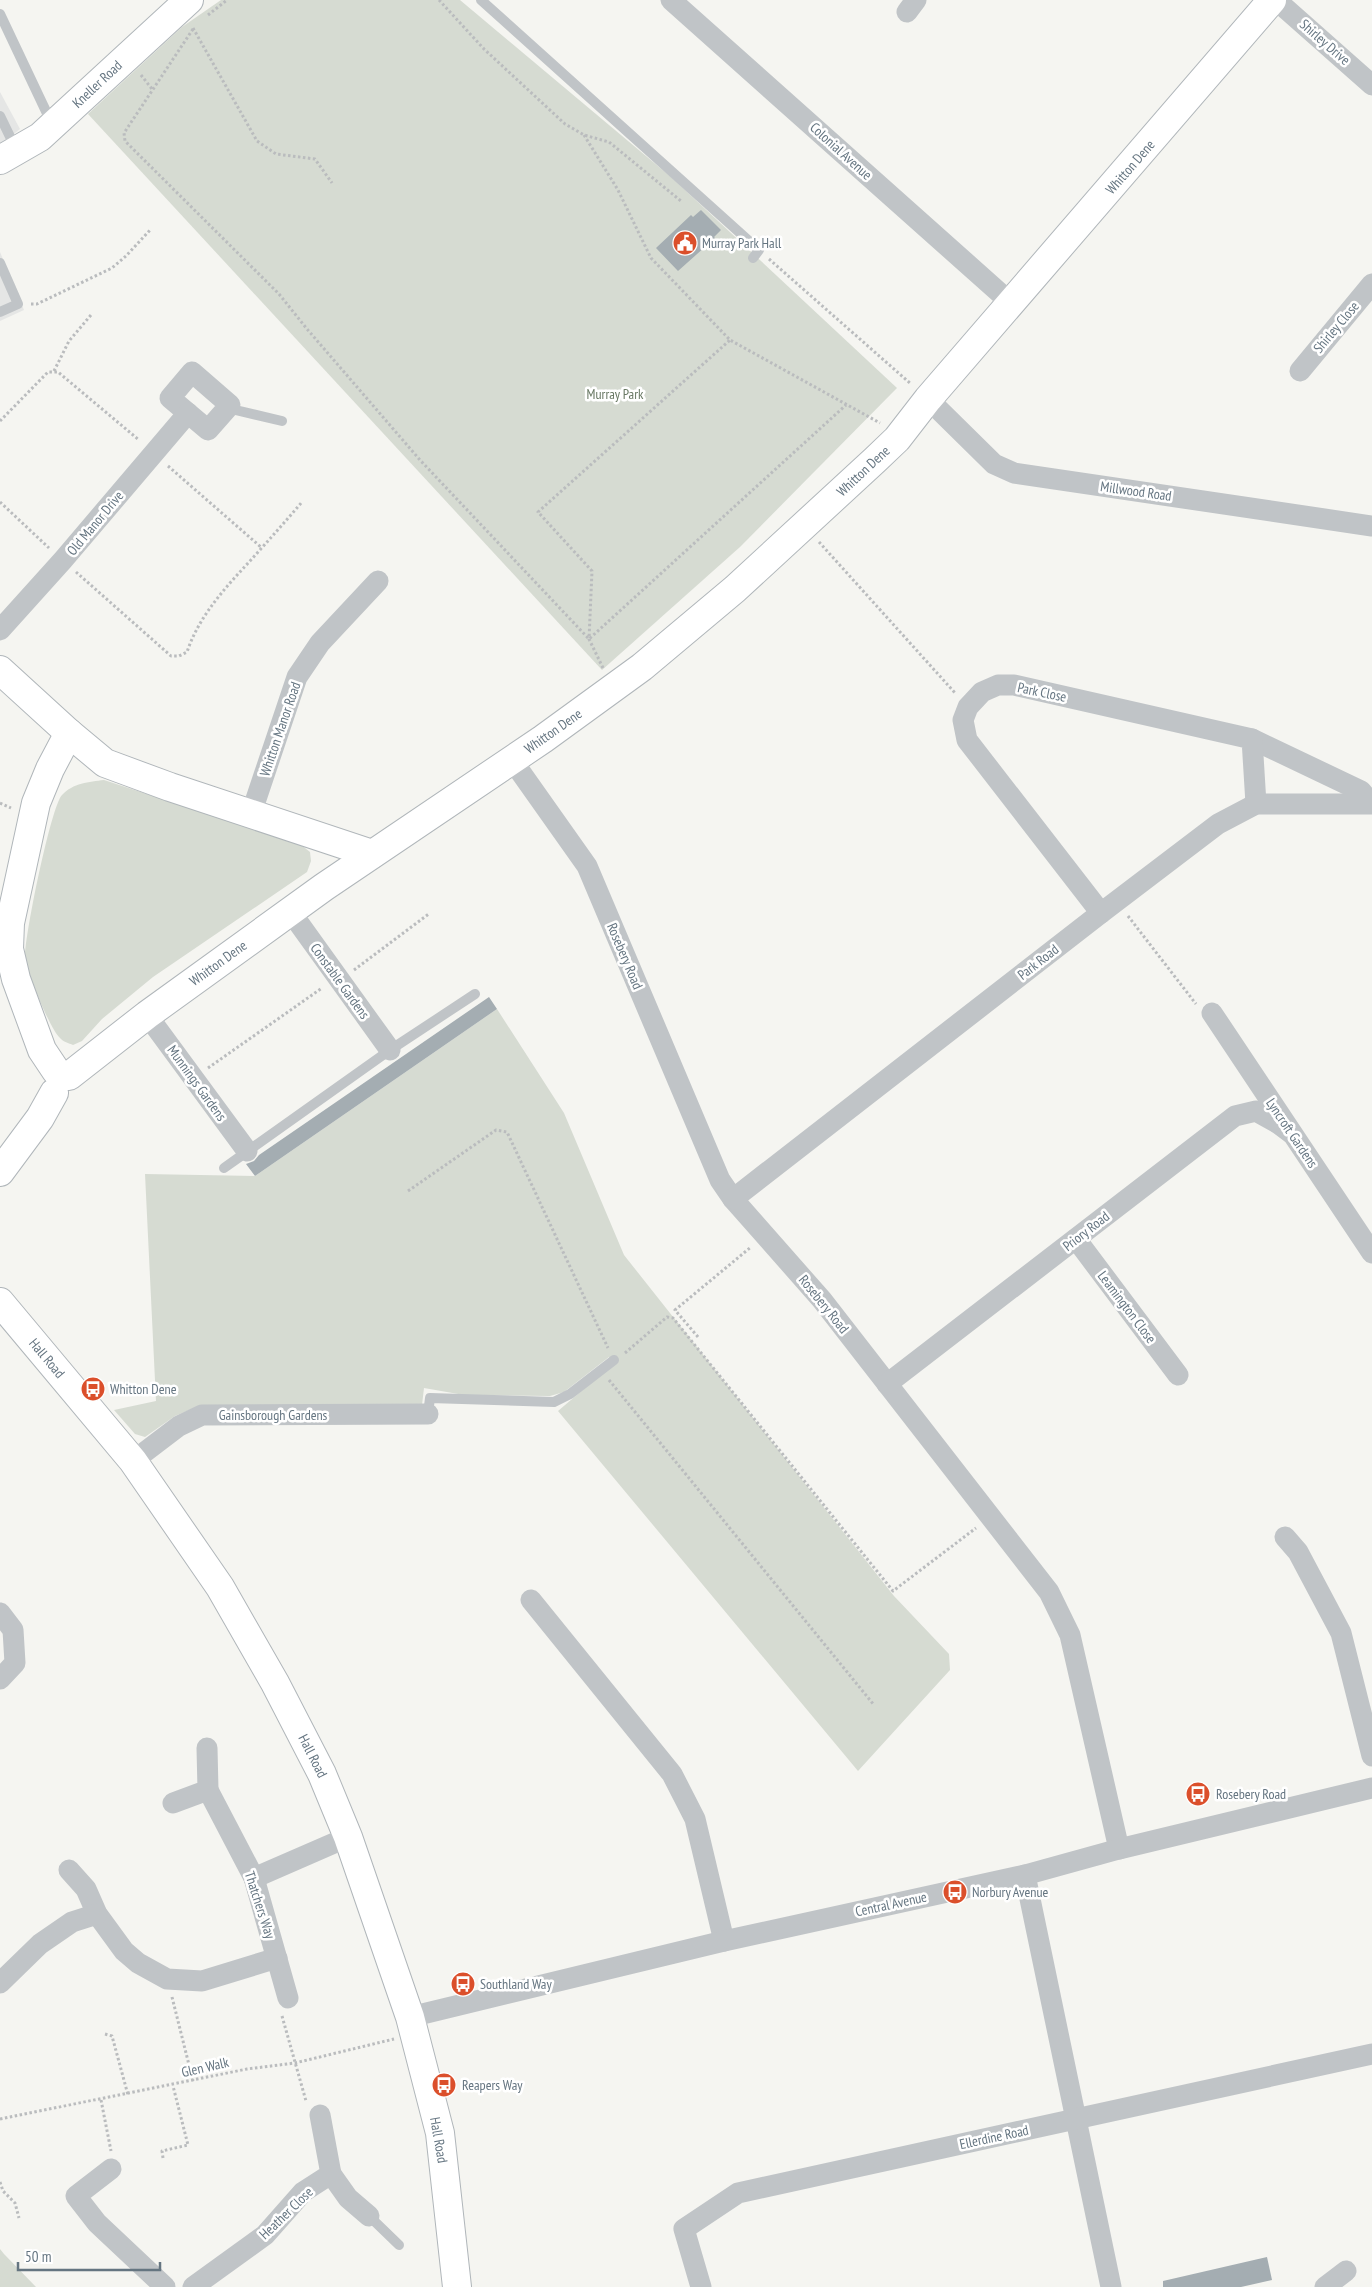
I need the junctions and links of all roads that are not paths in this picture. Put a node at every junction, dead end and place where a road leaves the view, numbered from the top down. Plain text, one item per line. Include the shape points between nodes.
1 (481, 0) edge
2 (671, 0) edge
3 (1272, 0) edge
4 (1276, 0) edge
5 (0, 14) edge
6 (192, 16) edge
7 (1372, 85) edge
8 (0, 116) edge
9 (53, 125) junction
10 (8, 155) edge
11 (756, 254) road end
12 (0, 263) edge
13 (1372, 284) edge
14 (1011, 303) junction
15 (0, 312) edge
16 (1300, 370) dead end
17 (928, 399) junction
18 (227, 408) junction
19 (188, 413) junction
20 (282, 421) dead end
21 (1372, 526) edge
22 (378, 581) dead end
23 (0, 630) edge
24 (0, 670) edge
25 (69, 733) junction
26 (1252, 738) junction
27 (512, 760) junction
28 (1371, 803) edge
29 (1256, 804) junction
30 (251, 814) junction
31 (372, 854) junction
32 (1108, 907) junction
33 (290, 911) junction
34 (475, 994) dead end
35 (1212, 1013) road end
36 (147, 1015) junction
37 (390, 1050) junction
38 (60, 1080) junction
39 (1292, 1133) junction
40 (247, 1151) junction
41 (224, 1168) dead end
42 (0, 1172) edge
43 (733, 1199) junction
44 (1076, 1240) junction
45 (1372, 1253) edge
46 (0, 1302) edge
47 (613, 1358) road end
48 (1178, 1376) dead end
49 (887, 1384) junction
50 (428, 1414) joint
51 (133, 1461) junction
52 (1285, 1537) dead end
53 (531, 1600) dead end
54 (0, 1613) edge
55 (0, 1679) edge
56 (207, 1748) dead end
57 (1372, 1756) edge
58 (1372, 1788) edge
59 (208, 1790) junction
60 (173, 1803) dead end
61 (348, 1837) junction
62 (1119, 1849) junction
63 (69, 1870) dead end
64 (1025, 1874) junction
65 (254, 1878) junction
66 (97, 1914) junction
67 (724, 1941) junction
68 (277, 1958) junction
69 (0, 1983) edge
70 (288, 1998) road end
71 (412, 2026) junction
72 (1372, 2054) edge
73 (320, 2116) road end
74 (1074, 2120) junction
75 (111, 2169) road end
76 (331, 2174) junction
77 (369, 2216) joint
78 (399, 2246) dead end
79 (1346, 2271) dead end
80 (165, 2287) edge
81 (193, 2287) edge
82 (457, 2287) edge
83 (701, 2287) edge
84 (1110, 2287) edge
85 (1325, 2287) edge

1 - 11 lane via 696,194
2 - 14 street, Colonial Avenue
3 - 14 street, Whitton Dene
4 - 7 street, Shirley Drive
5 - 9 lane
6 - 9 street, Kneller Road
8 - 10 lane
9 - 10 street, Kneller Road via 40,137
12 - 15 lane via 18,304
13 - 16 street, Shirley Close
14 - 17 street, Whitton Dene
17 - 21 street, Millwood Road via 994,464 1014,473
17 - 27 street, Whitton Dene via 897,439 735,589 618,686
18 - 19 street via 208,430
18 - 19 street via 230,405 192,372 170,398
18 - 20 lane
19 - 23 street, Old Manor Drive
22 - 30 street, Whitton Manor Road via 320,644 297,677
24 - 25 street
25 - 30 street via 106,763
25 - 38 street via 36,803 10,923 9,949 16,979 42,1050
26 - 28 street, Park Close via 1361,792
26 - 29 street
26 - 32 street, Park Close via 1014,685 998,685 982,692 968,707 963,720 967,740
27 - 31 street, Whitton Dene
27 - 43 street, Rosebery Road via 587,866 720,1180
28 - 29 street, Park Road
29 - 32 street, Park Road via 1218,824
30 - 31 street
31 - 33 street, Whitton Dene
32 - 43 street, Park Road
33 - 36 street, Whitton Dene
33 - 37 street, Constable Gardens
34 - 37 lane
35 - 39 street, Lyncroft Gardens
36 - 38 street, Whitton Dene
36 - 40 street, Munnings Gardens
37 - 40 lane
38 - 42 street, Whitton Dene via 40,1118
39 - 44 street, Priory Road via 1256,1112 1235,1116
39 - 45 street, Lyncroft Gardens
40 - 41 lane
43 - 49 street, Rosebery Road via 822,1300
44 - 48 street, Leamington Close
44 - 49 street, Priory Road
46 - 51 street, Hall Road
47 - 50 lane via 570,1394 554,1402 430,1398
49 - 62 street, Rosebery Road via 1049,1592 1070,1635
50 - 51 street, Gainsborough Gardens via 202,1416 179,1426
51 - 61 street, Hall Road via 220,1587 275,1683 322,1774
52 - 57 street via 1298,1552 1341,1634
53 - 67 street via 672,1774 695,1819
54 - 55 street via 13,1630 15,1662
56 - 59 street, Thatchers Way
58 - 62 street, Central Avenue
59 - 60 street
59 - 65 street, Thatchers Way
61 - 65 street
61 - 71 street, Hall Road
62 - 64 street, Central Avenue
63 - 66 street via 86,1889
64 - 67 street, Central Avenue
64 - 74 street
65 - 68 street, Thatchers Way
66 - 68 street via 124,1951 167,1979 202,1981
66 - 69 street via 72,1922 40,1944
67 - 71 street, Central Avenue
68 - 70 street, Thatchers Way
71 - 82 street, Hall Road via 440,2133
72 - 74 street, Ellerdine Road
73 - 76 street
74 - 83 street, Ellerdine Road via 738,2193 684,2229
74 - 84 street
75 - 80 street via 69,2199
76 - 77 street via 348,2198
76 - 81 street, Heather Close via 304,2192 266,2235
77 - 78 lane
79 - 85 street

